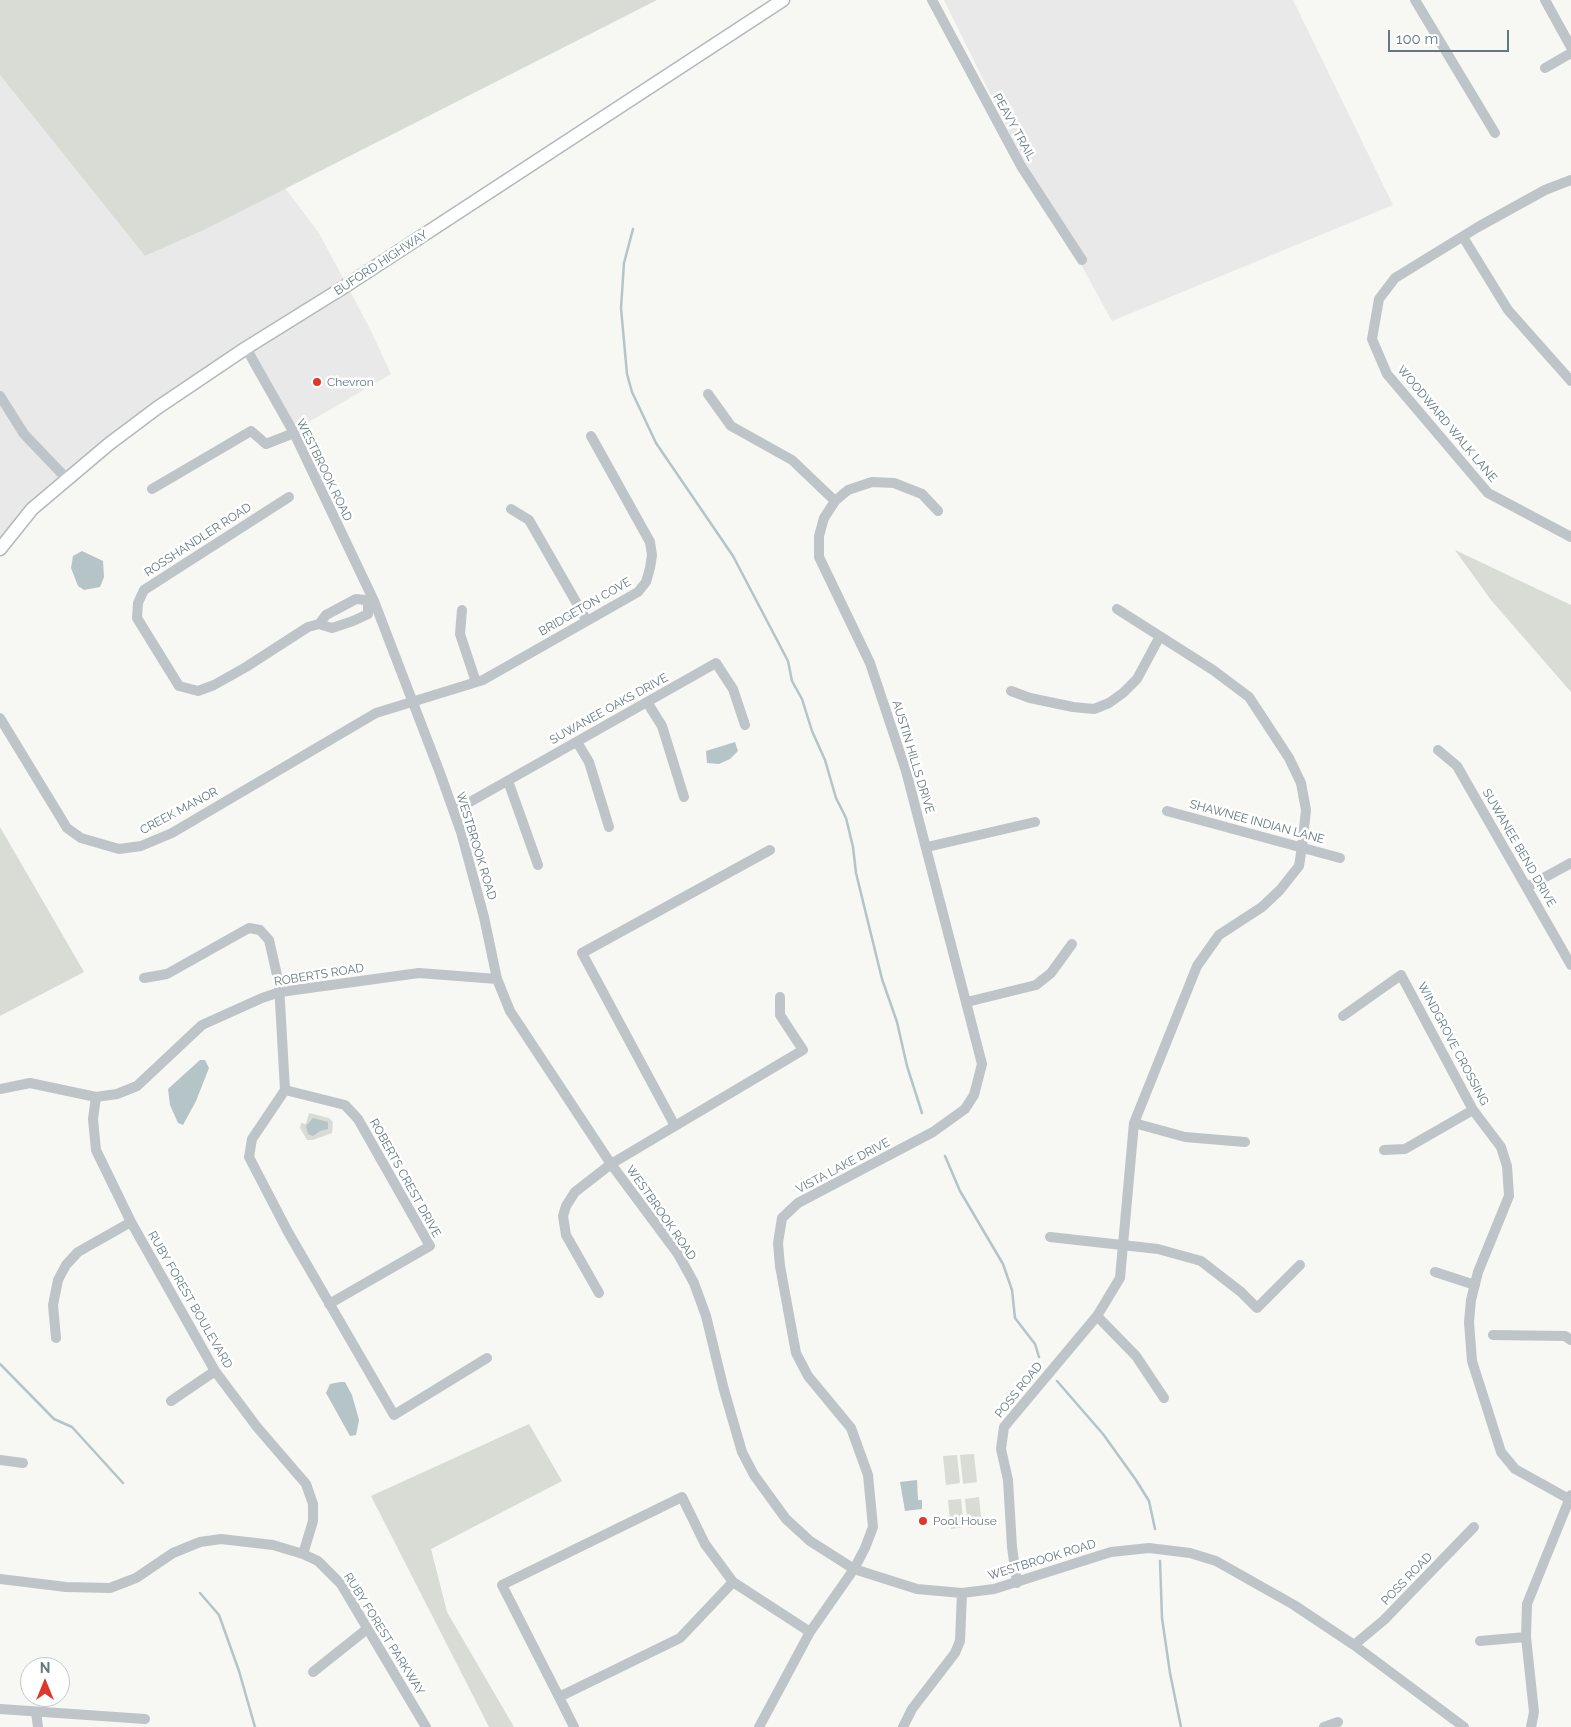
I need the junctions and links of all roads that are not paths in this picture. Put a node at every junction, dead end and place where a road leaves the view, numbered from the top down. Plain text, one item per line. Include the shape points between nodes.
1 (783, 0) edge
2 (932, 0) edge
3 (1415, 0) edge
4 (1545, 0) edge
5 (1571, 47) edge
6 (1571, 53) edge
7 (1545, 68) dead end
8 (1495, 133) dead end
9 (1571, 180) edge
10 (1464, 237) junction
11 (1082, 260) dead end
12 (246, 348) junction
13 (1571, 381) edge
14 (708, 394) dead end
15 (0, 396) edge
16 (294, 433) junction
17 (591, 436) dead end
18 (66, 478) junction
19 (152, 489) dead end
20 (289, 496) dead end
21 (835, 500) junction
22 (511, 509) dead end
23 (938, 511) dead end
24 (1571, 537) edge
25 (0, 550) edge
26 (371, 602) junction
27 (1116, 609) dead end
28 (462, 610) dead end
29 (587, 621) junction
30 (319, 624) junction
31 (1159, 638) junction
32 (476, 682) junction
33 (1012, 691) dead end
34 (647, 702) junction
35 (413, 703) junction
36 (0, 718) edge
37 (745, 725) dead end
38 (577, 742) junction
39 (1438, 750) dead end
40 (508, 781) junction
41 (684, 797) dead end
42 (454, 811) junction
43 (1167, 811) dead end
44 (1035, 822) dead end
45 (609, 827) dead end
46 (927, 847) junction
47 (1302, 847) junction
48 (770, 850) dead end
49 (1340, 858) dead end
50 (1571, 862) edge
51 (538, 865) dead end
52 (1527, 887) junction
53 (1072, 944) dead end
54 (1571, 965) edge
55 (144, 978) dead end
56 (497, 979) junction
57 (280, 992) junction
58 (780, 997) dead end
59 (967, 1002) junction
60 (1343, 1016) dead end
61 (0, 1089) edge
62 (284, 1090) junction
63 (96, 1097) junction
64 (1473, 1110) junction
65 (1134, 1123) junction
66 (675, 1126) junction
67 (936, 1130) joint
68 (1245, 1142) dead end
69 (1384, 1150) dead end
70 (611, 1164) junction
71 (130, 1222) junction
72 (1050, 1237) dead end
73 (1122, 1246) junction
74 (1300, 1265) dead end
75 (1435, 1272) dead end
76 (1475, 1285) junction
77 (599, 1294) dead end
78 (329, 1304) junction
79 (1097, 1316) junction
80 (1493, 1335) dead end
81 (56, 1338) dead end
82 (1571, 1340) edge
83 (486, 1358) dead end
84 (215, 1371) junction
85 (1164, 1398) dead end
86 (171, 1401) dead end
87 (0, 1460) edge
88 (23, 1463) dead end
89 (1570, 1497) edge
90 (1474, 1527) dead end
91 (303, 1554) junction
92 (854, 1569) junction
93 (0, 1580) edge
94 (733, 1582) junction
95 (1017, 1583) junction
96 (962, 1593) junction
97 (367, 1629) junction
98 (810, 1632) junction
99 (1526, 1637) junction
100 (1480, 1641) dead end
101 (1354, 1645) junction
102 (313, 1672) dead end
103 (559, 1697) junction
104 (0, 1709) edge
105 (36, 1712) junction
106 (145, 1719) dead end
107 (1338, 1722) dead end
108 (38, 1727) edge
109 (426, 1727) edge
110 (574, 1727) edge
111 (758, 1727) edge
112 (904, 1727) edge
113 (1324, 1727) edge
114 (1464, 1727) edge
115 (1531, 1727) edge

1 - 12 main road, BUFORD HIGHWAY
2 - 11 street, PEAVY TRAIL via 1021,166
3 - 8 street
4 - 5 street
6 - 7 street
9 - 10 street, WOODWARD WALK LANE via 1545,190
10 - 13 street via 1508,310
10 - 24 street, WOODWARD WALK LANE via 1395,278 1379,298 1372,339 1387,374 1488,493
12 - 16 street, WESTBROOK ROAD
12 - 18 main road, BUFORD HIGHWAY via 157,408
14 - 21 street via 732,426 792,460
15 - 18 street via 24,434
16 - 19 street via 266,444 251,431
16 - 26 street, WESTBROOK ROAD
17 - 29 street, BRIDGETON COVE via 650,542 652,555 646,582 638,592
18 - 25 main road, BUFORD HIGHWAY via 32,509
20 - 30 street, ROSSHANDLER ROAD via 144,590 138,603 137,618 180,686 198,691 246,667 308,627
21 - 23 street via 848,490 872,482 894,483 922,494
21 - 46 street, AUSTIN HILLS DRIVE via 824,518 819,536 819,557 870,663
22 - 29 street via 530,520
26 - 30 street, ROSSHANDLER ROAD via 356,600 326,614
26 - 30 street, ROSSHANDLER ROAD via 368,614 353,621 332,628
26 - 35 street, WESTBROOK ROAD
27 - 31 street, POSS ROAD
28 - 32 street via 460,634
29 - 32 street, BRIDGETON COVE
31 - 33 street via 1137,679 1109,703 1094,709 1030,698
31 - 47 street, POSS ROAD via 1213,670 1249,697 1289,758 1301,783 1306,810
32 - 35 street, BRIDGETON COVE
34 - 37 street, SUWANEE OAKS DRIVE via 716,663 733,689
34 - 38 street, SUWANEE OAKS DRIVE
34 - 41 street via 662,726
35 - 36 street, CREEK MANOR via 376,713 172,832 141,846 119,849 81,838 67,828
35 - 42 street, WESTBROOK ROAD
38 - 40 street, SUWANEE OAKS DRIVE
38 - 45 street via 589,762
39 - 52 street, SUWANEE BEND DRIVE via 1457,766
40 - 42 street, SUWANEE OAKS DRIVE
40 - 51 street
42 - 56 street, WESTBROOK ROAD via 484,916
43 - 47 street, SHAWNEE INDIAN LANE
44 - 46 street
46 - 59 street, AUSTIN HILLS DRIVE
47 - 49 street, SHAWNEE INDIAN LANE
47 - 65 street, POSS ROAD via 1299,866 1280,890 1262,907 1219,935 1197,966
48 - 66 street via 582,953
50 - 52 street
52 - 54 street, SUWANEE BEND DRIVE
53 - 59 street via 1051,973 1036,984
55 - 57 street via 167,974 249,928 260,930 269,940
56 - 57 street, ROBERTS ROAD via 419,973
56 - 70 street, WESTBROOK ROAD via 510,1011
57 - 62 street
57 - 63 street, ROBERTS ROAD via 202,1025 137,1086 117,1094
58 - 66 street via 780,1015 804,1050
59 - 67 street, AUSTIN HILLS DRIVE via 982,1064 980,1079 965,1109
60 - 64 street, WINDGROVE CROSSING via 1401,975
61 - 63 street via 30,1083
62 - 78 street via 252,1139 249,1157
62 - 78 street, ROBERTS CREST DRIVE via 345,1105 358,1119 430,1246
63 - 71 street, RUBY FOREST BOULEVARD via 96,1150
64 - 69 street via 1405,1149
64 - 76 street, WINDGROVE CROSSING via 1501,1147 1508,1166 1509,1183 1509,1196
65 - 68 street via 1185,1137
65 - 73 street, POSS ROAD
66 - 70 street
67 - 92 street, VISTA LAKE DRIVE via 798,1203 782,1218 778,1243 780,1266 796,1353 808,1376 851,1428 868,1475 873,1527
70 - 77 street via 575,1192 563,1216 566,1235
70 - 92 street, WESTBROOK ROAD via 678,1254 694,1283 706,1316 734,1428 754,1475 786,1519 810,1541
71 - 81 street via 92,1242 66,1265 58,1280 53,1305
71 - 84 street, RUBY FOREST BOULEVARD
72 - 73 street
73 - 74 street via 1158,1249 1201,1261 1257,1308
73 - 79 street, POSS ROAD via 1120,1278
75 - 76 street
76 - 89 street, WINDGROVE CROSSING via 1470,1300 1469,1322 1472,1361 1501,1452 1515,1469
78 - 83 street via 394,1415
79 - 85 street via 1136,1356
79 - 95 street, POSS ROAD via 1004,1427 1002,1449 1008,1480
80 - 82 street via 1565,1336
84 - 86 street
84 - 91 street, RUBY FOREST BOULEVARD via 306,1484 313,1504 313,1521
87 - 88 street
89 - 99 street via 1527,1604
90 - 101 street, POSS ROAD via 1384,1620
91 - 93 street, RUBY FOREST PARKWAY via 273,1545 221,1539 200,1542 173,1553 136,1578 110,1588
91 - 97 street, RUBY FOREST PARKWAY via 318,1562 341,1584
92 - 96 street, WESTBROOK ROAD via 917,1589
92 - 98 street, VISTA LAKE DRIVE
94 - 98 street
94 - 103 street via 680,1638
94 - 103 street via 705,1544 682,1497 502,1585
95 - 96 street, WESTBROOK ROAD
95 - 101 street, WESTBROOK ROAD via 1111,1552 1149,1548 1190,1553 1216,1560
96 - 112 street via 960,1641 955,1653 912,1709
97 - 102 street
97 - 109 street, RUBY FOREST PARKWAY
98 - 111 street, VISTA LAKE DRIVE
99 - 100 street
99 - 115 street via 1534,1712
101 - 114 street, WESTBROOK ROAD
103 - 110 street
104 - 105 street
105 - 106 street
105 - 108 street
107 - 113 street

